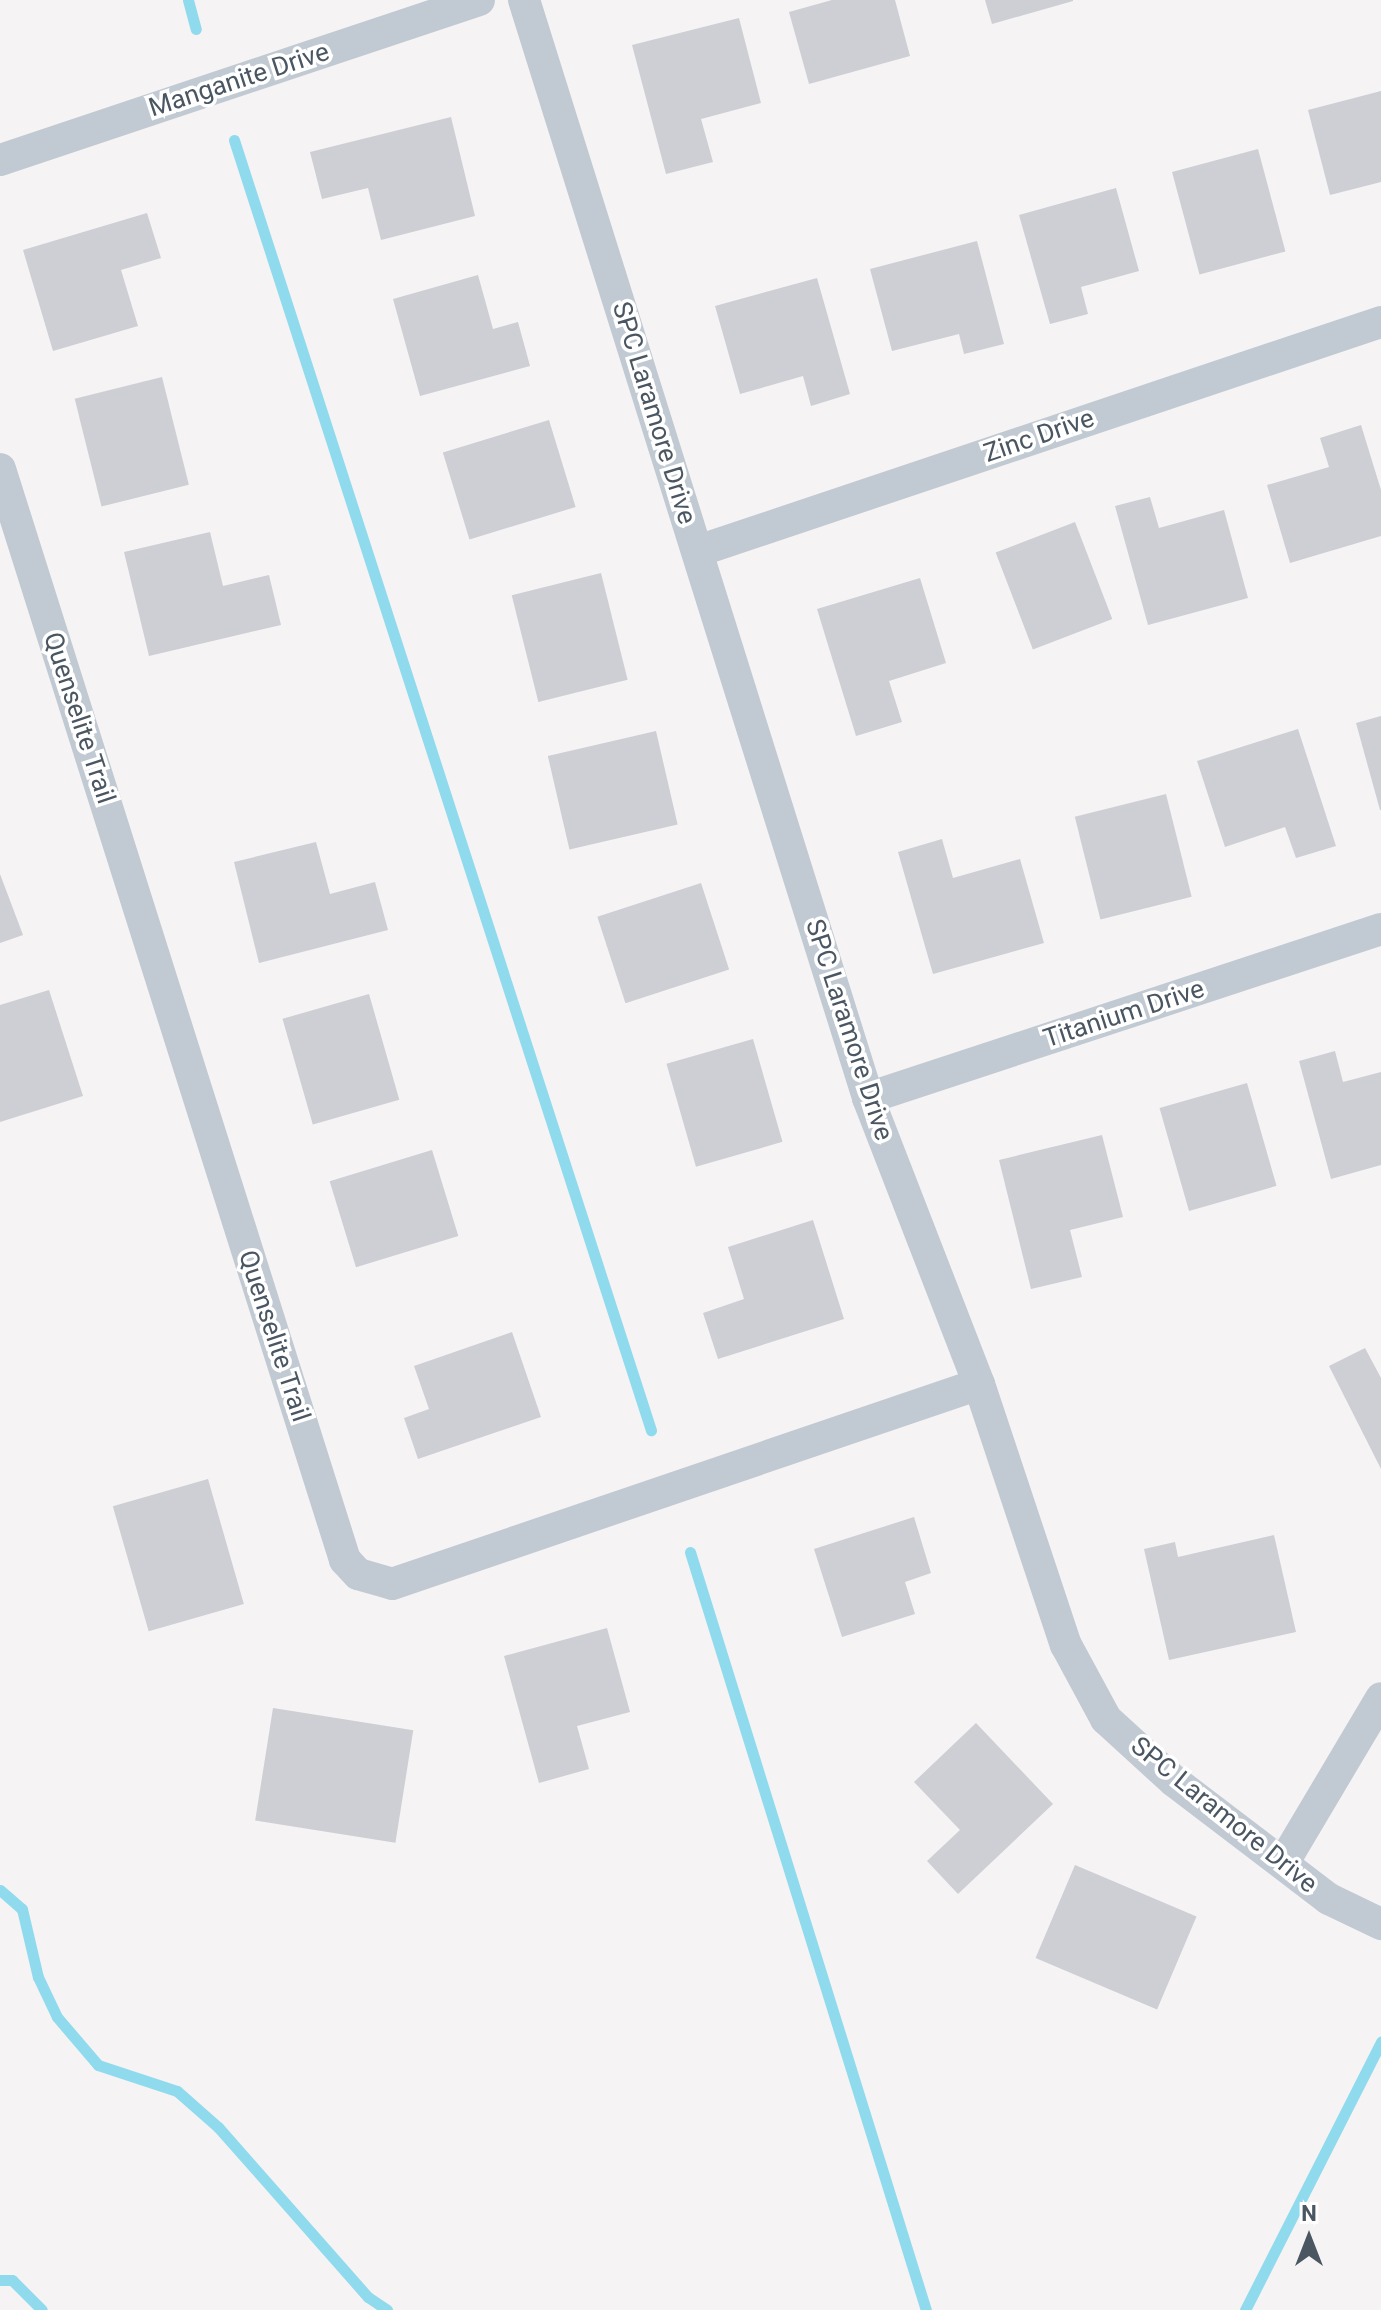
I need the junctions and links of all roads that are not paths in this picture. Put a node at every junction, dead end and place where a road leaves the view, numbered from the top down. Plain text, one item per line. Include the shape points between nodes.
1 (479, 0) edge
2 (524, 0) edge
3 (0, 160) edge
4 (1381, 322) edge
5 (0, 469) edge
6 (698, 551) junction
7 (1381, 929) edge
8 (868, 1098) junction
9 (979, 1384) junction
10 (1381, 1698) edge
11 (1285, 1860) junction
12 (1381, 1924) edge

1 - 3 street, Manganite Drive
2 - 6 street, SPC Laramore Drive
4 - 6 street, Zinc Drive
5 - 9 street, Quenselite Trail via 345,1560 358,1574 392,1584
6 - 8 street, SPC Laramore Drive
7 - 8 street, Titanium Drive
8 - 9 street, SPC Laramore Drive
9 - 11 street, SPC Laramore Drive via 1066,1645 1106,1719 1174,1781
10 - 11 street
11 - 12 street, SPC Laramore Drive via 1329,1899

